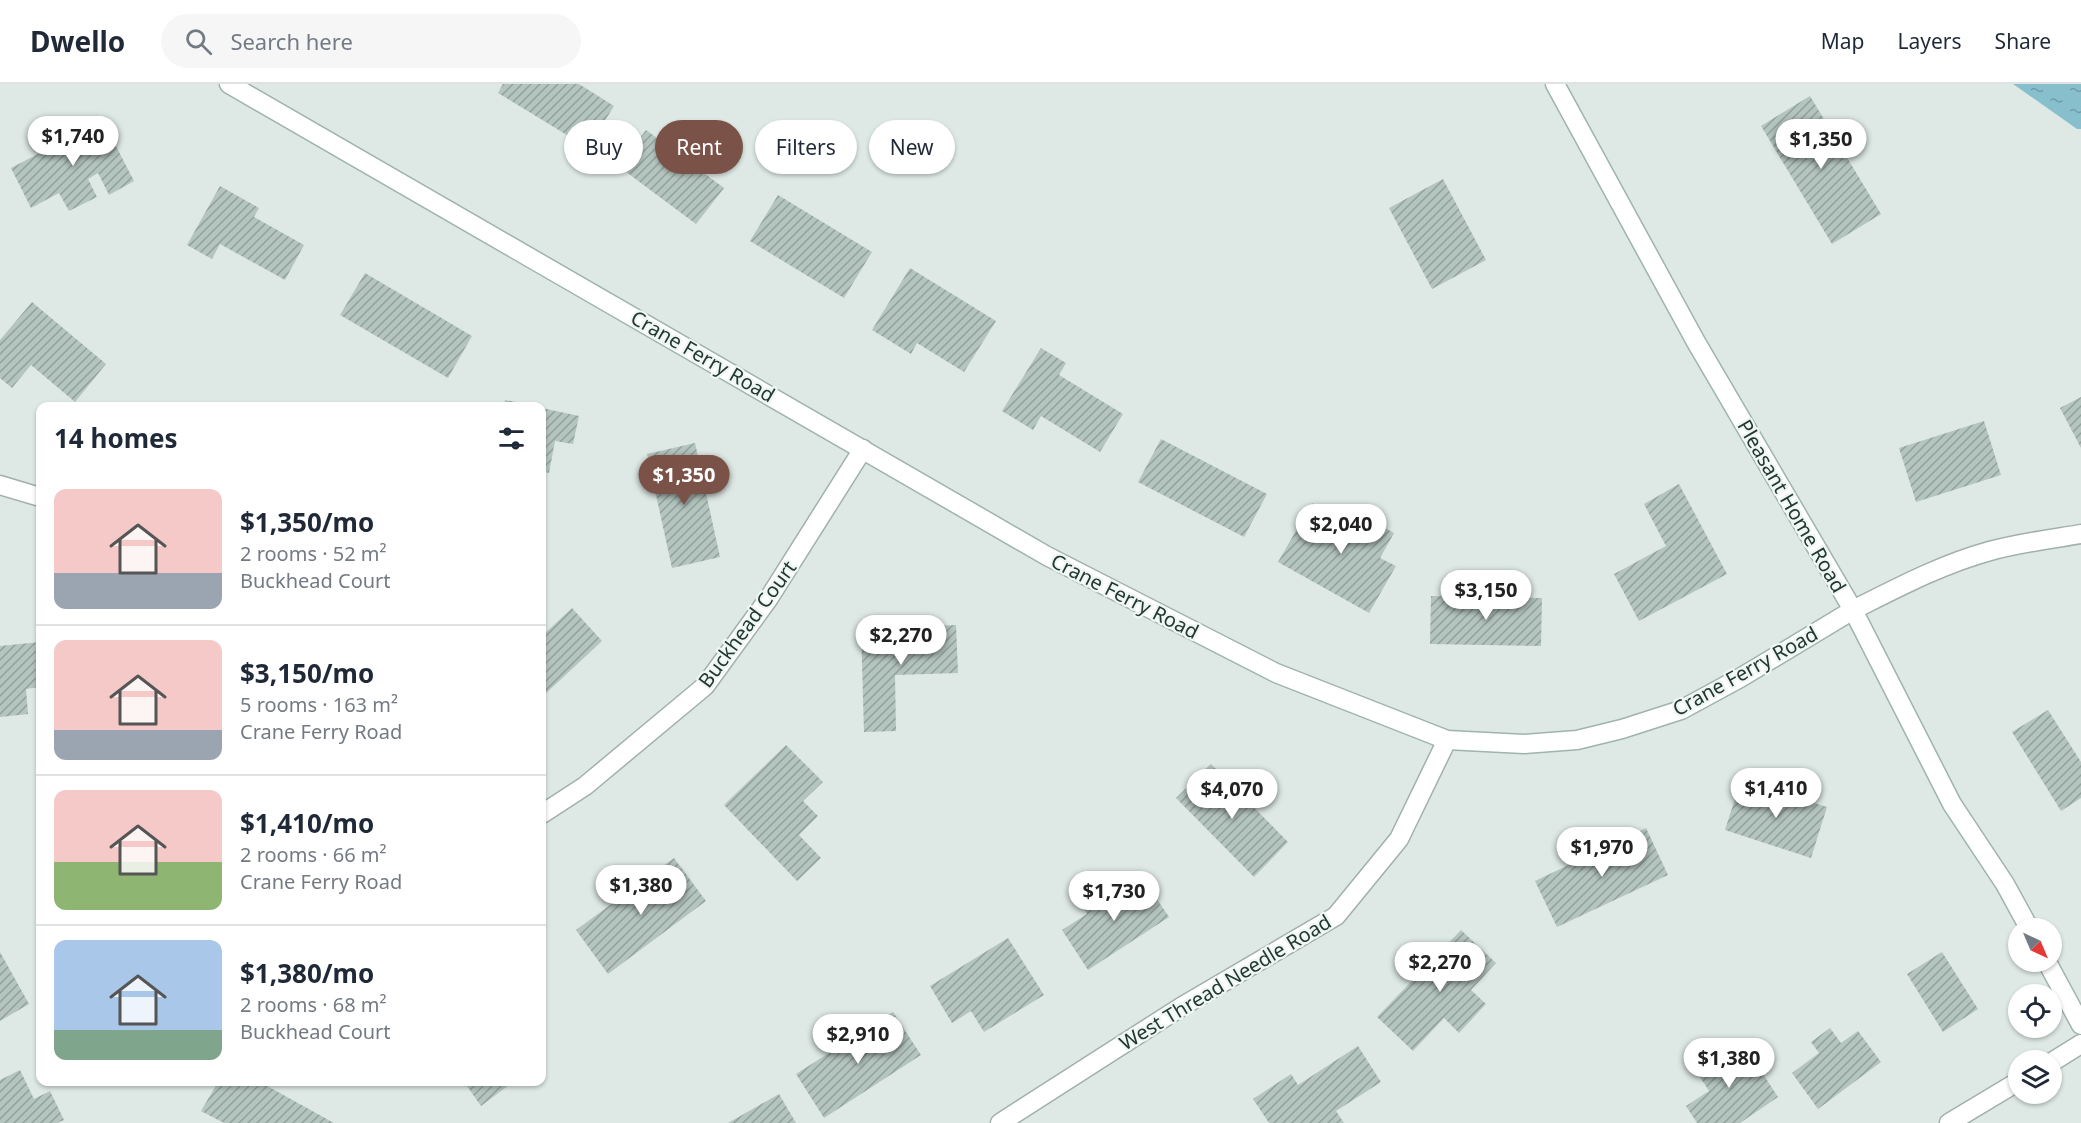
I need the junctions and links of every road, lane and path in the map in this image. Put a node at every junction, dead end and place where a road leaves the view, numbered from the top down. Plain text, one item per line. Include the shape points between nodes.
1 (229, 84) edge
2 (1555, 84) edge
3 (863, 449) junction
4 (0, 485) edge
5 (36, 496) edge
6 (2081, 534) edge
7 (1854, 610) junction
8 (1447, 740) junction
9 (546, 811) edge
10 (2024, 918) edge
11 (2052, 972) edge
12 (2081, 1025) edge
13 (2081, 1044) edge
14 (2062, 1056) edge
15 (2008, 1088) edge
16 (1000, 1123) edge
17 (1949, 1123) edge

1 - 3 street, Crane Ferry Road
2 - 7 street, Pleasant Home Road via 1696,342
3 - 8 street, Crane Ferry Road via 1047,556 1276,673
3 - 9 street, Buckhead Court via 769,598 705,686 585,786
4 - 5 street
6 - 7 street, Crane Ferry Road via 1990,551 1953,563
7 - 8 street, Crane Ferry Road via 1681,710 1622,729 1577,740 1524,744
7 - 10 street, Pleasant Home Road via 1952,804
8 - 16 street, West Thread Needle Road via 1399,838 1335,916 1180,1008
11 - 12 street
13 - 14 street
15 - 17 street

